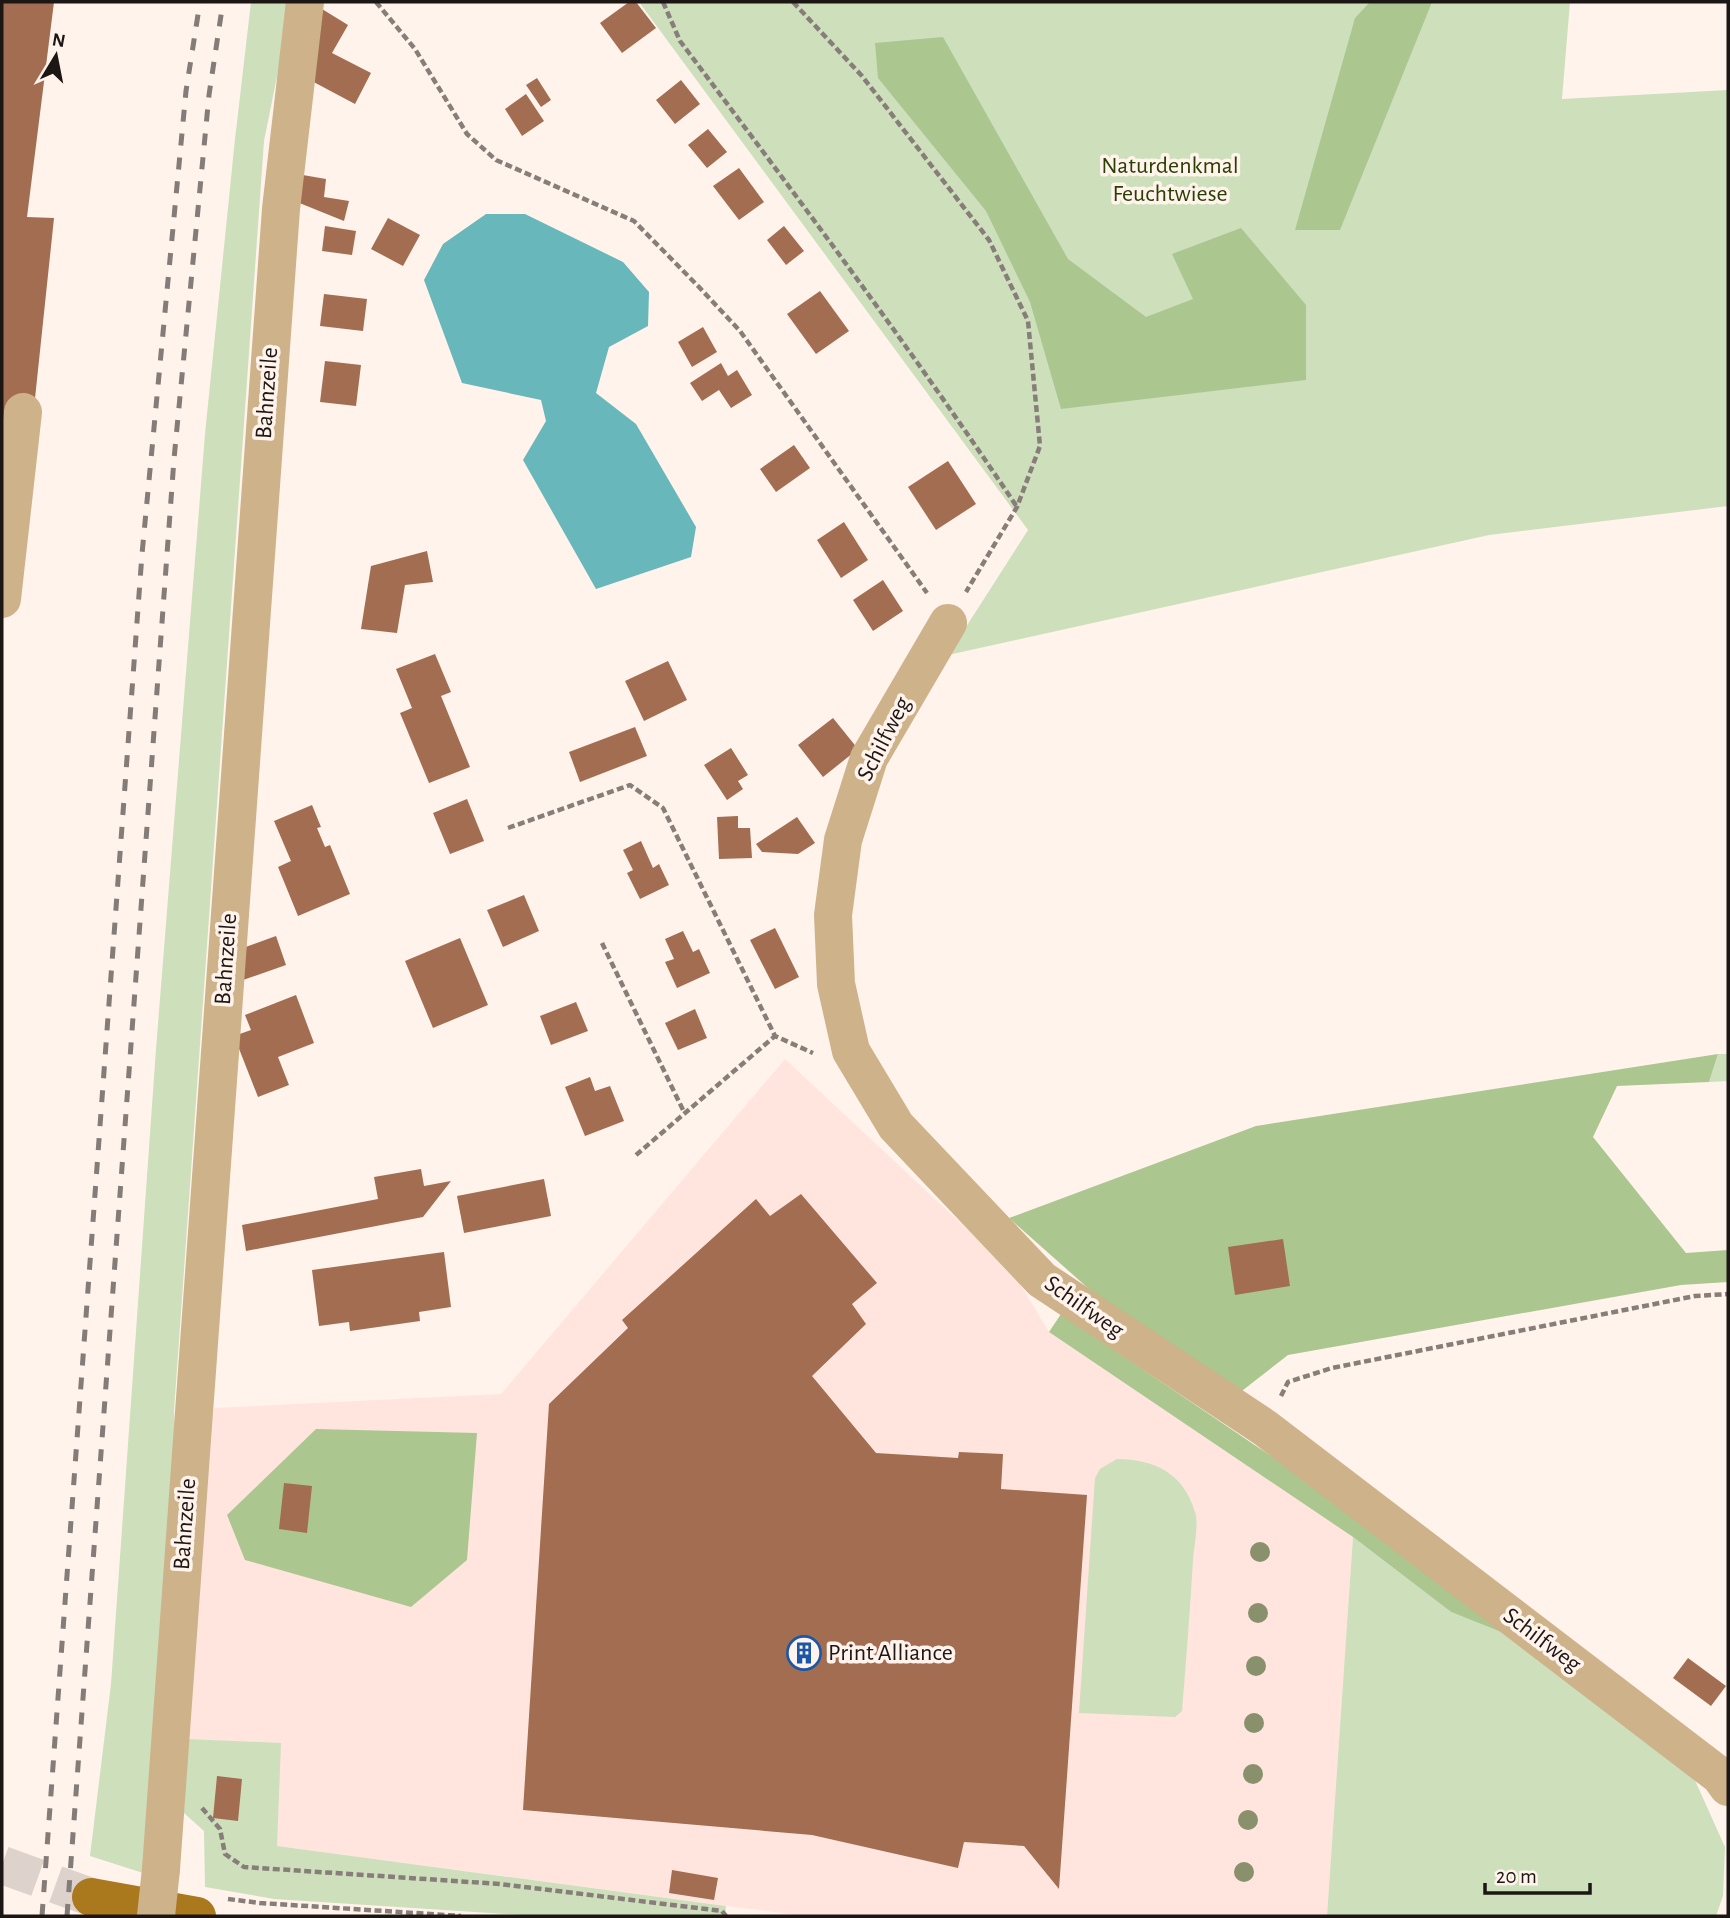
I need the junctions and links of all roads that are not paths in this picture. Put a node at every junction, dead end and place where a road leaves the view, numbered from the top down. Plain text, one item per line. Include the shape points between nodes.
1 (305, 2) edge
2 (23, 412) dead end
3 (2, 599) edge
4 (948, 623) road end
5 (1728, 1787) edge
6 (90, 1897) tunnel mouth
7 (208, 1907) edge
8 (156, 1916) edge

1 - 8 street, Bahnzeile, bridge via 281,209
2 - 3 street
4 - 5 street, Schilfweg via 869,758 843,840 833,915 836,984 851,1051 896,1126 1042,1280 1265,1428 1720,1776
6 - 7 main road

